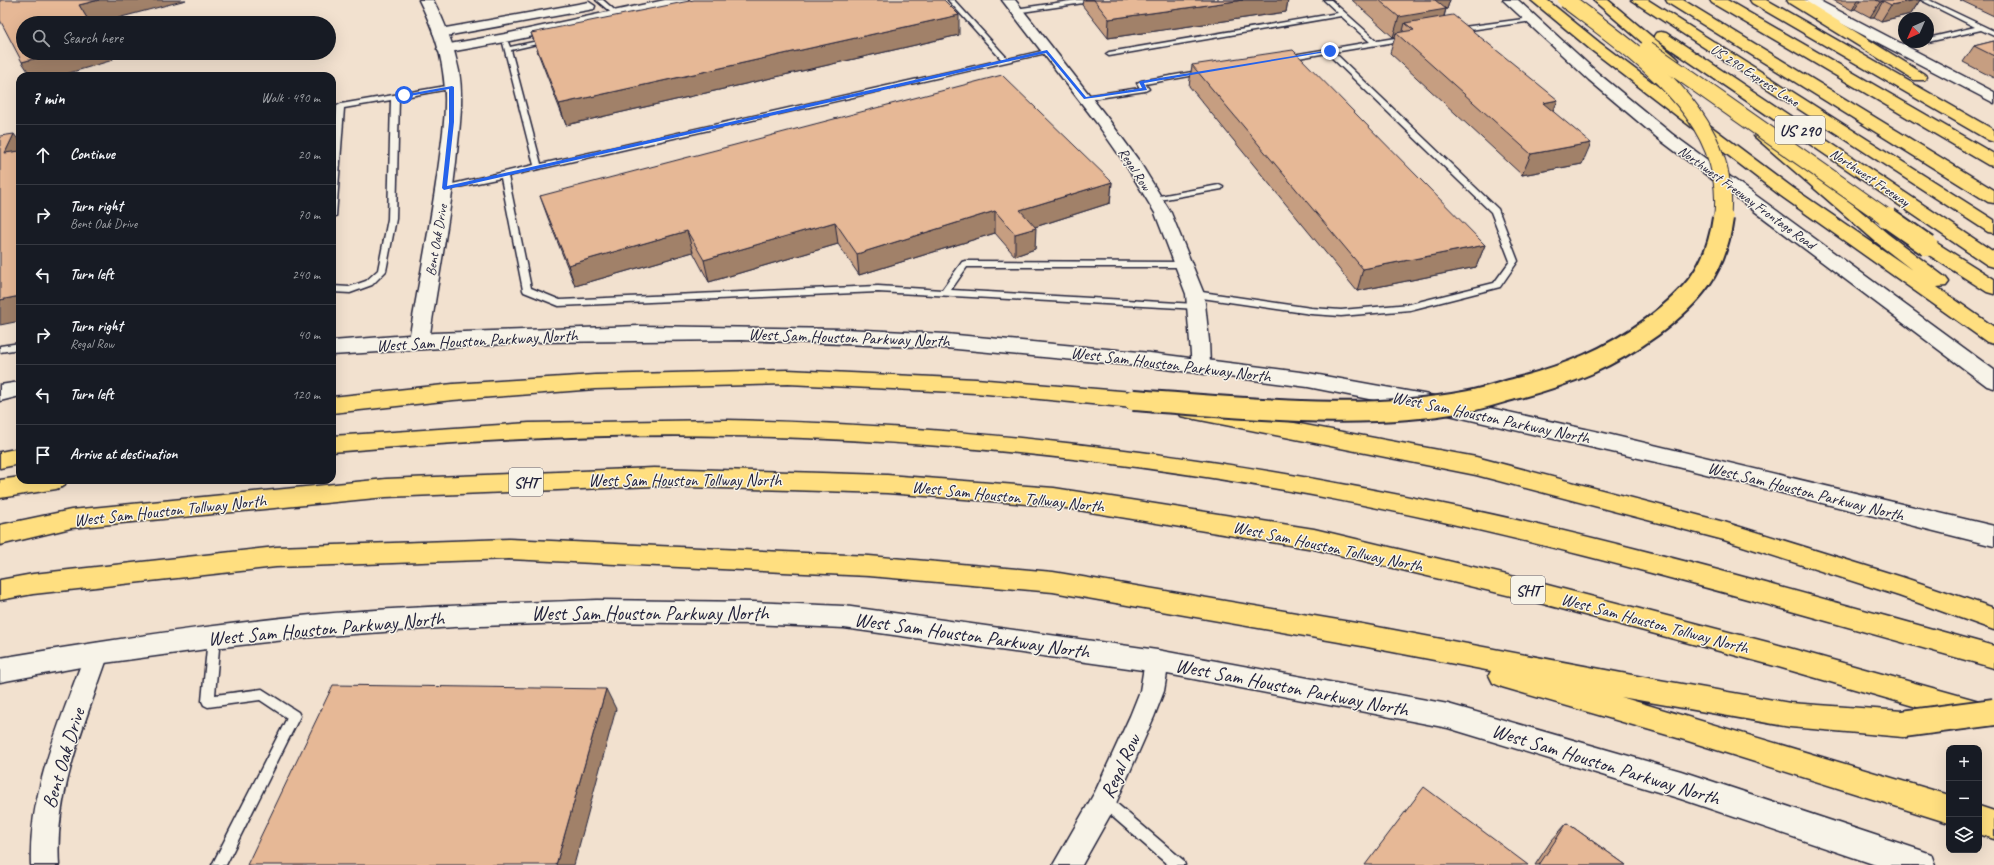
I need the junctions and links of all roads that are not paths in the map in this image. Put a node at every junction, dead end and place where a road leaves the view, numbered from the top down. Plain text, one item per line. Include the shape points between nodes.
1 (426, 0) edge
2 (619, 0) edge
3 (683, 0) edge
4 (952, 0) edge
5 (1090, 0) edge
6 (1327, 0) edge
7 (1510, 0) edge
8 (1538, 0) edge
9 (1566, 0) edge
10 (1575, 0) edge
11 (1600, 0) edge
12 (1606, 0) edge
13 (1638, 0) edge
14 (1644, 0) edge
15 (1673, 0) edge
16 (1717, 0) edge
17 (1756, 0) edge
18 (1794, 0) edge
19 (1806, 0) edge
20 (1924, 0) edge
21 (601, 2) edge
22 (1011, 5) edge
23 (616, 14) junction
24 (1342, 14) junction
25 (1532, 20) junction
26 (1981, 28) junction
27 (1444, 32) edge
28 (1994, 34) edge
29 (1414, 37) edge
30 (554, 39) edge
31 (1934, 39) edge
32 (442, 41) junction
33 (1375, 43) junction
34 (506, 44) junction
35 (1898, 47) edge
36 (1900, 48) edge
37 (1330, 51) junction
38 (1047, 52) junction
39 (1719, 52) junction
40 (1109, 54) dead end
41 (1282, 59) edge
42 (1006, 61) junction
43 (1212, 71) edge
44 (452, 87) junction
45 (1877, 92) junction
46 (395, 97) junction
47 (1084, 98) junction
48 (1994, 98) edge
49 (341, 106) junction
50 (336, 107) edge
51 (1994, 125) edge
52 (1994, 137) edge
53 (1994, 161) edge
54 (336, 167) edge
55 (538, 167) junction
56 (1994, 173) edge
57 (504, 175) junction
58 (1219, 187) dead end
59 (444, 188) junction
60 (1994, 198) edge
61 (1154, 199) junction
62 (1994, 228) edge
63 (1994, 260) edge
64 (1183, 265) junction
65 (1994, 288) edge
66 (336, 289) edge
67 (944, 293) junction
68 (1195, 301) junction
69 (1994, 324) edge
70 (1994, 337) edge
71 (419, 340) junction
72 (16, 347) edge
73 (336, 348) edge
74 (0, 349) edge
75 (1201, 366) junction
76 (1994, 380) edge
77 (16, 390) edge
78 (0, 393) edge
79 (1133, 400) junction
80 (336, 405) edge
81 (336, 444) edge
82 (16, 457) edge
83 (0, 460) edge
84 (31, 484) edge
85 (0, 489) edge
86 (1990, 533) edge
87 (0, 535) edge
88 (0, 590) edge
89 (1994, 619) edge
90 (1362, 635) junction
91 (214, 637) junction
92 (97, 653) junction
93 (1994, 657) edge
94 (1157, 661) junction
95 (0, 670) edge
96 (1994, 712) edge
97 (1994, 717) edge
98 (1104, 801) junction
99 (1946, 808) edge
100 (1982, 821) edge
101 (1994, 825) edge
102 (45, 865) edge
103 (219, 865) edge
104 (1067, 865) edge
105 (1178, 865) edge
106 (1920, 865) edge

1 - 32 main road, Bent Oak Drive via 438,23
2 - 21 street
3 - 23 street
4 - 42 lane
5 - 22 lane
6 - 24 lane
7 - 25 main road, Northwest Freeway Frontage Road
8 - 70 highway via 1787,192
9 - 79 highway, bridge via 1640,57 1681,97 1696,116 1717,156 1725,205 1720,236 1709,268 1686,299 1649,330 1604,358 1564,375 1469,401 1349,410
10 - 65 highway, bridge via 1928,246
11 - 69 highway via 1882,238
12 - 63 highway, Northwest Freeway / US 290
13 - 39 highway, US 290 Express Lane
14 - 39 highway
15 - 60 highway, US 290
16 - 45 highway
17 - 52 highway
18 - 51 highway
19 - 35 main road
20 - 26 lane
21 - 23 lane
21 - 32 street
22 - 38 street, Regal Row
23 - 34 street
24 - 33 lane
24 - 40 lane
25 - 27 lane
25 - 76 main road, Northwest Freeway Frontage Road via 1594,78 1666,137
26 - 28 lane
26 - 31 lane
29 - 33 lane
30 - 34 lane
32 - 34 street
32 - 44 main road, Bent Oak Drive via 451,71
33 - 37 lane
34 - 55 lane
36 - 48 main road
37 - 41 lane
37 - 68 lane via 1495,211 1514,260 1497,285 1410,307 1341,313
38 - 42 lane
38 - 47 street, Regal Row
39 - 62 highway, US 290 Express Lane
42 - 55 lane
43 - 47 lane via 1141,82 1146,89
44 - 46 lane
44 - 59 main road, Bent Oak Drive via 452,122
45 - 53 highway
45 - 56 highway
46 - 49 lane
46 - 66 lane via 392,219 382,271 369,283 350,290
47 - 61 street, Regal Row via 1126,155
49 - 50 lane
49 - 54 lane
55 - 57 lane
57 - 59 lane
57 - 67 lane via 526,290 559,303 878,289
58 - 61 lane
59 - 71 main road, Bent Oak Drive
61 - 64 street, Regal Row via 1163,213
64 - 67 lane via 966,264
64 - 68 street, Regal Row
67 - 68 lane
68 - 75 street, Regal Row
71 - 73 main road, West Sam Houston Parkway North
71 - 75 main road, West Sam Houston Parkway North via 639,333 824,334 1012,345
72 - 74 lane
75 - 86 main road, West Sam Houston Parkway North via 1357,388 1551,430
77 - 78 main road
79 - 80 highway via 976,386 788,377 595,382 453,392
79 - 89 highway, bridge via 1476,466 1724,531
81 - 93 highway via 512,431 712,428 898,434 1079,451 1260,477 1458,516 1684,572
82 - 83 highway
84 - 85 highway
87 - 97 highway, West Sam Houston Tollway North / SHT, bridge via 70,519 378,489 654,477 887,484 1054,497 1322,541 1532,591 1775,655
88 - 90 highway via 33,584 276,557 509,549 869,566 1052,582
90 - 96 highway, bridge via 1640,689 1790,715 1903,724
90 - 99 highway via 1688,728
91 - 92 main road, West Sam Houston Parkway North
91 - 94 main road, West Sam Houston Parkway North via 312,626 517,614 597,611 754,613 816,615 887,622
91 - 103 lane via 208,700 262,694 294,716
92 - 95 main road, West Sam Houston Parkway North
92 - 102 street, Bent Oak Drive via 49,797 43,848
94 - 98 street, Regal Row via 1152,691 1145,711
94 - 106 main road, West Sam Houston Parkway North via 1448,716 1681,785
98 - 104 street, Regal Row
98 - 105 lane
100 - 101 highway

